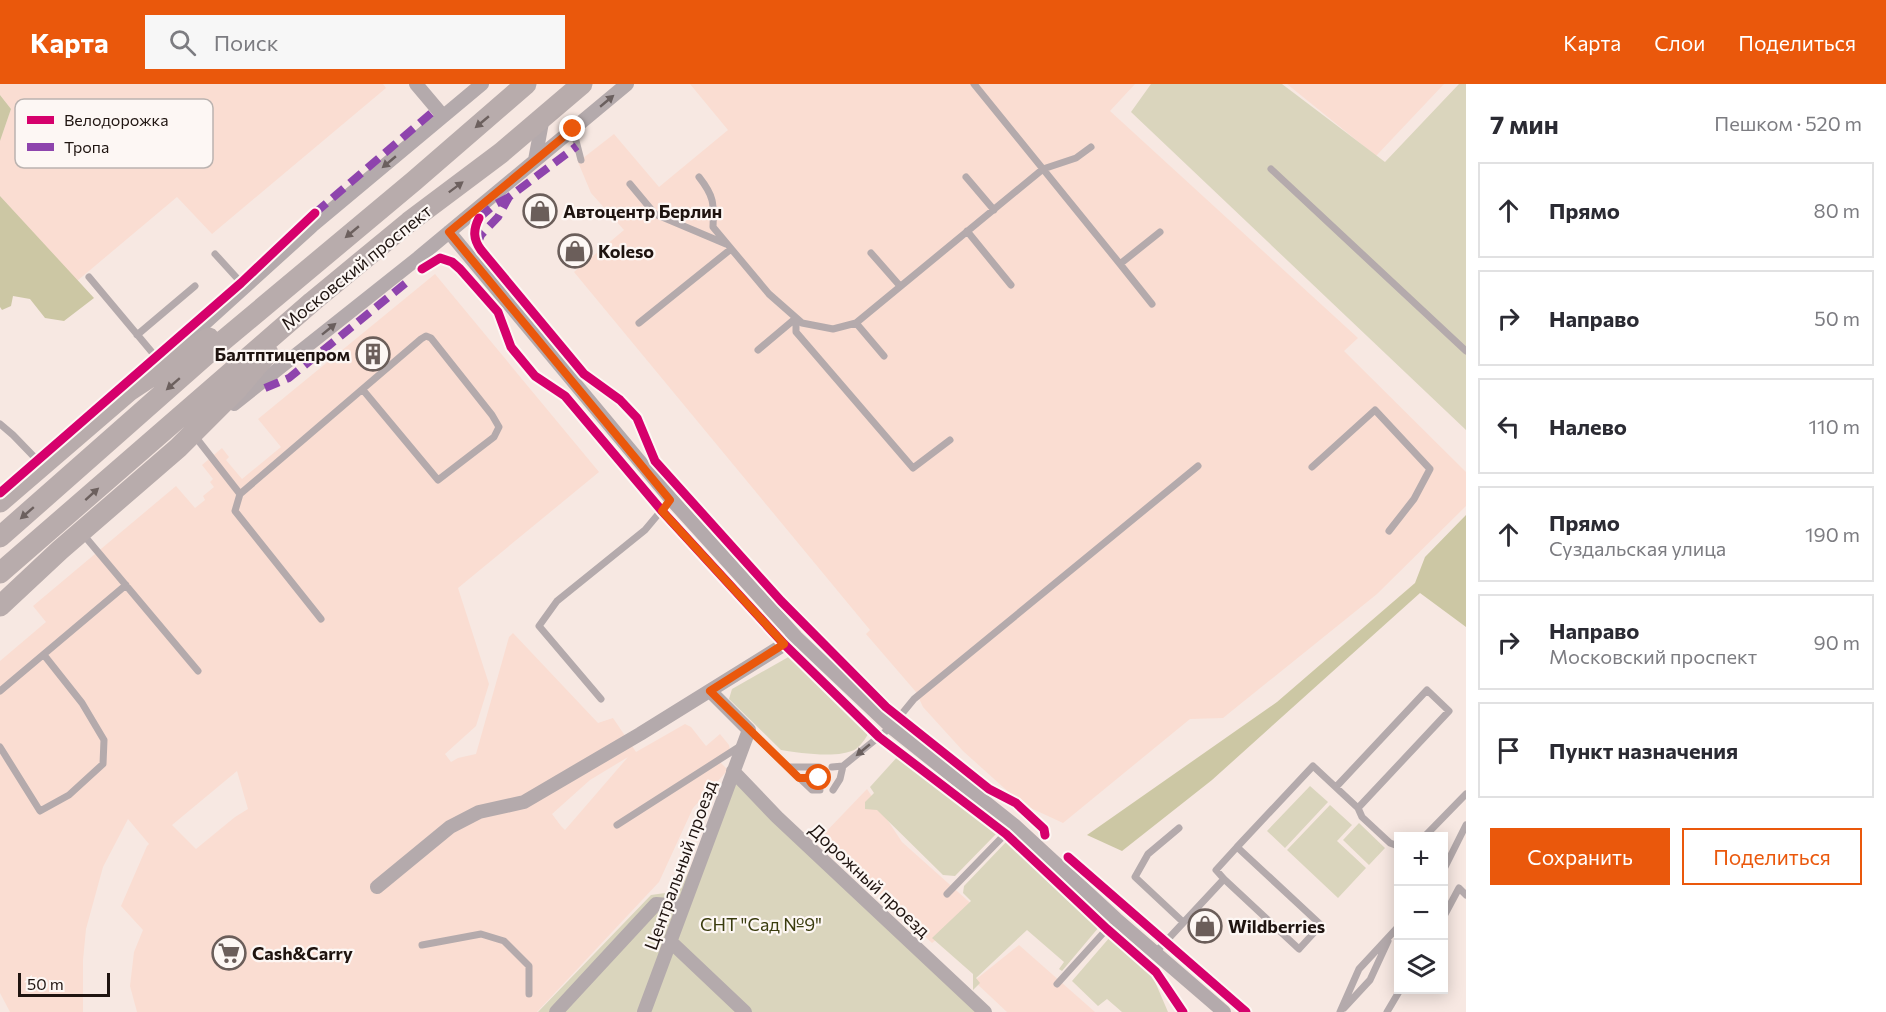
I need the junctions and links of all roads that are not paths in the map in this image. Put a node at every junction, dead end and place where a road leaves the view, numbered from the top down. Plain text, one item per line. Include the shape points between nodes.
1 (416, 84) edge
2 (482, 84) edge
3 (526, 84) edge
4 (582, 84) edge
5 (627, 84) edge
6 (974, 84) edge
7 (443, 116) junction
8 (543, 117) junction
9 (573, 129) junction
10 (1091, 147) dead end
11 (535, 160) junction
12 (582, 160) dead end
13 (1271, 169) dead end
14 (1043, 170) junction
15 (699, 177) dead end
16 (966, 177) dead end
17 (630, 184) dead end
18 (994, 210) junction
19 (967, 231) junction
20 (449, 232) junction
21 (1160, 232) dead end
22 (730, 247) junction
23 (872, 253) dead end
24 (215, 254) dead end
25 (1120, 264) junction
26 (89, 277) dead end
27 (1011, 285) dead end
28 (195, 286) dead end
29 (900, 286) junction
30 (246, 288) junction
31 (281, 291) junction
32 (312, 302) junction
33 (1152, 304) dead end
34 (796, 318) junction
35 (856, 322) junction
36 (639, 323) dead end
37 (137, 335) junction
38 (758, 350) dead end
39 (1466, 351) edge
40 (884, 356) dead end
41 (161, 363) junction
42 (363, 390) junction
43 (129, 391) junction
44 (0, 424) edge
45 (950, 440) dead end
46 (186, 442) junction
47 (43, 466) junction
48 (1198, 466) dead end
49 (1312, 467) dead end
50 (240, 494) junction
51 (670, 500) junction
52 (0, 502) edge
53 (1389, 531) dead end
54 (81, 532) junction
55 (0, 537) edge
56 (0, 573) edge
57 (126, 585) junction
58 (0, 606) edge
59 (321, 619) dead end
60 (796, 637) junction
61 (44, 655) junction
62 (198, 671) dead end
63 (0, 691) edge
64 (710, 691) junction
65 (601, 699) dead end
66 (891, 727) junction
67 (749, 730) junction
68 (744, 744) junction
69 (0, 747) edge
70 (832, 766) dead end
71 (843, 766) junction
72 (788, 767) junction
73 (819, 767) dead end
74 (733, 771) junction
75 (799, 778) junction
76 (819, 778) dead end
77 (1336, 787) junction
78 (820, 790) dead end
79 (833, 790) dead end
80 (1466, 794) edge
81 (1358, 808) junction
82 (617, 825) dead end
83 (1014, 825) junction
84 (1466, 825) edge
85 (1179, 828) dead end
86 (1430, 832) edge
87 (1394, 844) edge
88 (1237, 847) junction
89 (1448, 859) edge
90 (1224, 879) junction
91 (376, 887) dead end
92 (947, 894) dead end
93 (1466, 895) edge
94 (683, 906) junction
95 (1448, 907) edge
96 (1116, 919) junction
97 (1183, 922) junction
98 (1394, 932) edge
99 (1390, 936) junction
100 (671, 942) junction
101 (422, 945) dead end
102 (1155, 953) junction
103 (1058, 984) dead end
104 (529, 994) dead end
105 (1399, 994) edge
106 (729, 1005) edge
107 (556, 1012) edge
108 (644, 1012) edge
109 (745, 1012) edge
110 (985, 1012) edge
111 (1224, 1012) edge
112 (1340, 1012) edge
113 (1388, 1012) edge

1 - 7 street
2 - 7 street
3 -> 31 main road, Московский проспект
4 - 8 main road, Московский проспект
9 -> 5 street, Московский проспект
6 - 14 lane
7 -> 30 street via 312,226
8 - 11 street
32 -> 8 main road, Московский проспект
9 - 11 street, Московский проспект
9 - 12 lane
10 - 14 lane via 1076,158
11 - 20 street, Московский проспект
13 - 39 lane
14 - 18 lane
14 - 25 lane
15 - 22 lane via 710,191 713,227
16 - 18 lane
17 - 22 lane via 655,214
18 - 19 lane
19 - 27 lane
19 - 29 lane
46 -> 20 street, Московский проспект
20 - 51 street
21 - 25 lane
22 - 34 lane via 769,294
22 - 36 lane
23 - 29 lane
24 - 30 lane
25 - 33 lane
26 - 37 lane
28 - 37 lane
29 - 35 lane
30 - 41 street
31 - 43 main road
31 -> 55 main road, Московский проспект
32 - 46 main road
56 -> 32 main road, Московский проспект
34 - 35 lane via 802,323 833,328
34 - 38 lane
34 - 45 lane via 796,332 913,468
35 - 40 lane
37 - 41 lane
41 - 43 street
42 - 42 lane via 426,336 500,427 494,437 438,480
42 - 50 lane
43 - 47 main road
44 - 47 lane
46 - 50 lane
46 - 54 main road
47 - 52 main road
48 - 66 lane via 914,699
49 - 53 lane via 1375,410 1430,470
50 - 59 lane via 235,511
51 - 60 street
51 - 65 lane via 645,530 557,601 539,626
54 - 57 lane
54 - 58 main road
57 - 61 lane
57 - 62 lane
60 - 64 street
60 - 66 street
61 - 63 lane
61 - 69 lane via 82,703 104,740 104,764 69,795 40,811
64 - 67 street
64 - 91 street via 524,802 479,812 450,827
66 -> 71 lane
66 - 83 street
67 - 68 street, Центральный проезд
67 - 72 lane
68 - 74 street, Центральный проезд
68 - 82 lane
70 - 71 lane
71 - 79 lane
72 - 73 lane
72 - 75 lane
74 - 94 street, Центральный проезд
74 - 110 street, Дорожный проезд
75 - 76 lane
75 - 78 lane via 812,790
77 - 81 lane
77 - 81 lane via 1426,690 1449,711
77 - 88 lane via 1313,766
80 - 86 lane
81 - 87 lane via 1362,817
83 - 92 lane
83 - 96 street
84 - 89 lane
85 - 97 lane via 1148,854 1135,877
88 - 90 lane via 1216,870
88 - 90 lane via 1321,925 1299,949
90 - 97 lane
93 - 95 lane via 1459,888
94 - 100 street, Центральный проезд
94 - 107 street via 656,904
96 - 102 street
96 - 103 lane
97 - 102 lane
98 - 99 lane
99 - 112 lane via 1370,980
99 - 112 lane via 1359,969
100 - 106 street
100 - 108 street, Центральный проезд
101 - 104 lane via 481,934 504,941 529,966
102 - 111 street
105 - 113 lane
106 - 109 street

